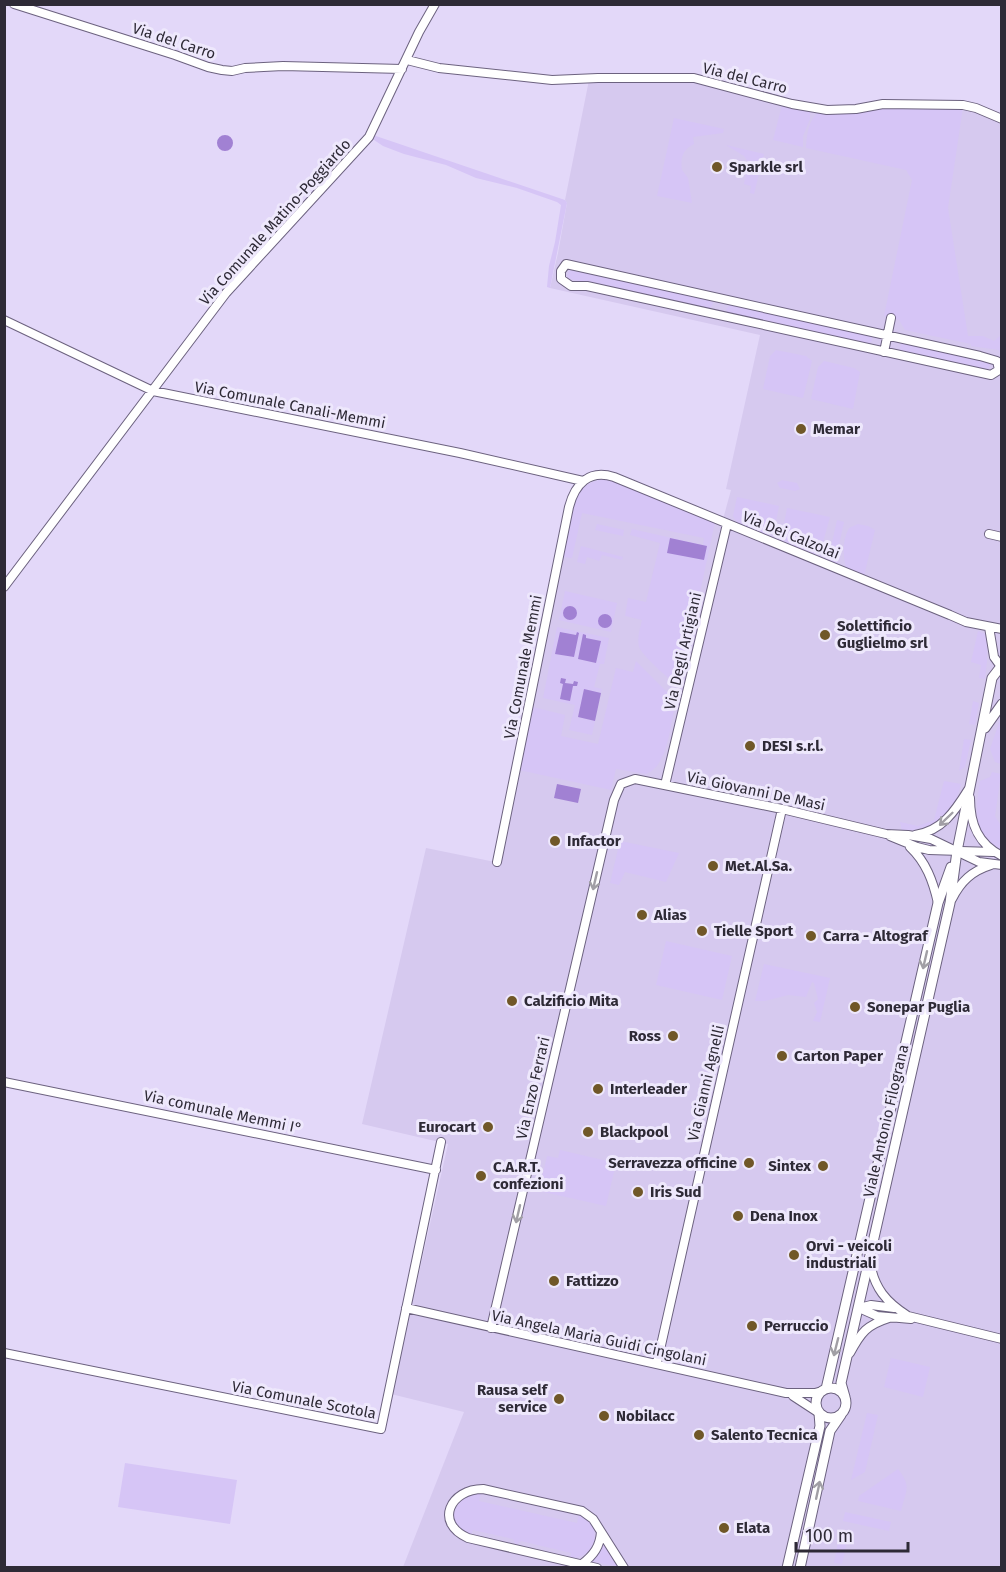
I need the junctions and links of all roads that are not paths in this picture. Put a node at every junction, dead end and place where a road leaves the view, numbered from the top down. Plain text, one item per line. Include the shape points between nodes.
1 (15, 4) edge
2 (435, 4) edge
3 (406, 60) junction
4 (402, 69) junction
5 (1002, 119) edge
6 (721, 299) junction
7 (717, 315) junction
8 (891, 318) dead end
9 (4, 320) edge
10 (887, 336) junction
11 (884, 352) junction
12 (153, 391) junction
13 (583, 480) junction
14 (727, 524) junction
15 (989, 534) dead end
16 (1002, 537) edge
17 (4, 587) edge
18 (1002, 620) edge
19 (995, 628) edge
20 (1001, 666) edge
21 (1002, 704) edge
22 (982, 732) junction
23 (621, 784) joint
24 (665, 785) junction
25 (970, 785) junction
26 (782, 809) junction
27 (907, 839) junction
28 (957, 851) junction
29 (993, 852) junction
30 (1002, 856) edge
31 (497, 862) dead end
32 (997, 865) edge
33 (938, 903) junction
34 (950, 903) junction
35 (4, 1082) edge
36 (441, 1142) dead end
37 (436, 1170) junction
38 (870, 1261) junction
39 (847, 1305) junction
40 (406, 1308) junction
41 (859, 1308) junction
42 (895, 1308) junction
43 (889, 1318) junction
44 (916, 1319) junction
45 (491, 1328) junction
46 (1002, 1339) edge
47 (4, 1353) edge
48 (848, 1357) junction
49 (657, 1363) junction
50 (824, 1390) junction
51 (786, 1393) junction
52 (845, 1397) junction
53 (819, 1413) junction
54 (841, 1415) junction
55 (601, 1532) junction
56 (582, 1564) junction
57 (597, 1568) edge
58 (624, 1568) edge
59 (787, 1568) edge
60 (801, 1568) edge

1 - 4 street, Via del Carro via 208,68
2 - 3 street, Via Comunale Matino-Poggiardo
3 - 4 street, Via Comunale Matino-Poggiardo
3 - 5 street, Via del Carro via 439,68 552,80 694,78 827,110 883,104 963,105
4 - 12 street, Via Comunale Matino-Poggiardo via 369,137 226,293
6 - 7 street
6 - 7 street via 570,264 561,271 563,282 571,286 587,286
6 - 10 street
7 - 11 street
8 - 10 street
9 - 12 street, Via Comunale Canali-Memmi
10 - 11 street
10 - 11 street via 994,360 1000,369 991,375
12 - 13 street, Via Comunale Canali-Memmi
12 - 17 street, Via Comunale Matino-Poggiardo
13 - 14 street, Via Dei Calzolai via 603,474 614,477
13 - 31 street, Via Comunale Memmi via 569,507
14 - 19 street, Via Dei Calzolai via 966,622
14 - 24 street, Via Degli Artigiani
15 - 16 street
18 - 19 street
19 - 20 street via 994,657
20 - 22 main road, Viale Antonio Filograna via 992,678
21 - 22 main road
22 - 25 main road, Viale Antonio Filograna
23 - 24 street, Via Giovanni De Masi via 634,779
23 -> 45 street, Via Enzo Ferrari via 614,800
24 - 26 street, Via Giovanni De Masi
25 -> 27 street via 946,820 931,831
25 - 28 main road, Viale Antonio Filograna
25 - 29 street via 970,816 983,843
26 - 27 street, Via Giovanni De Masi
26 - 49 street, Via Gianni Agnelli
27 - 28 street, Via Giovanni De Masi via 931,839
27 - 33 street via 931,878
28 - 29 street
28 - 32 street, Via Giovanni De Masi
28 - 33 main road, Viale Antonio Filograna
28 - 34 main road, Viale Antonio Filograna
29 - 30 street
32 - 34 street via 974,871
33 -> 39 main road, Viale Antonio Filograna
34 - 38 main road, Viale Antonio Filograna
35 - 37 street, Via comunale Memmi I°
36 - 37 street, Via Comunale Scotola
37 - 40 street, Via Comunale Scotola
38 - 41 main road, Viale Antonio Filograna
38 - 42 street via 875,1284
39 - 41 main road
39 -> 50 main road, Viale Antonio Filograna
40 - 45 street, Via Angela Maria Guidi Cingolani
40 - 47 street, Via Comunale Scotola via 381,1429
41 - 42 street
41 - 43 street
41 - 48 main road, Viale Antonio Filograna
42 - 44 street
43 - 44 street
43 - 48 street via 862,1332
44 - 46 street
45 - 49 street, Via Angela Maria Guidi Cingolani
48 - 52 main road, Viale Antonio Filograna via 841,1387
49 - 51 street, Via Angela Maria Guidi Cingolani
50 - 51 street
50 - 52 main road via 839,1390
50 - 53 main road via 816,1404
51 - 53 street
52 - 54 main road via 846,1407
53 - 54 main road via 827,1418
53 - 59 main road
60 -> 54 main road via 830,1431
55 - 56 street via 597,1549
55 - 56 street via 582,1511 483,1489 460,1494 450,1508 451,1524 468,1538
55 - 58 street
56 - 57 street

